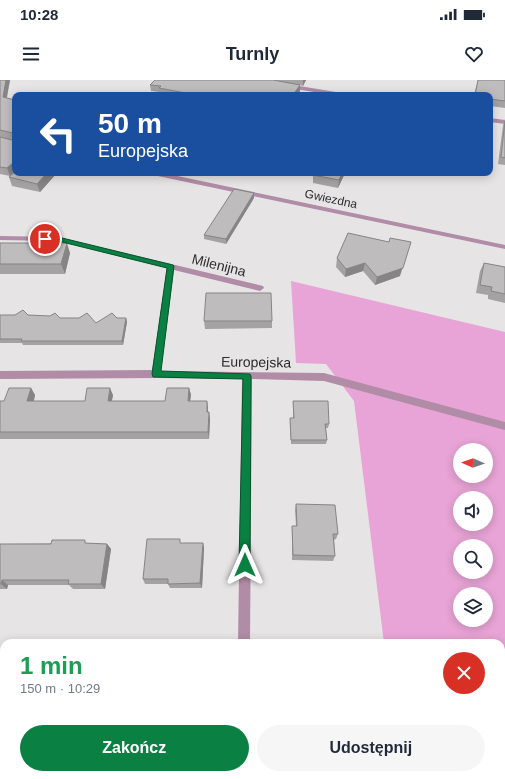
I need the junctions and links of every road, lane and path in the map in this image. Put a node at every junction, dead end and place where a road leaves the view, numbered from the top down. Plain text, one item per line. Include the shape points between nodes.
1 (282, 85) edge
2 (324, 92) edge
3 (493, 120) edge
4 (505, 122) edge
5 (167, 176) edge
6 (2, 237) edge
7 (505, 247) edge
8 (171, 266) junction
9 (260, 288) dead end
10 (156, 374) junction
11 (0, 375) edge
12 (247, 376) junction
13 (505, 426) edge
14 (244, 639) edge

1 - 2 street
3 - 4 street
5 - 7 street, Gwiezdna
6 - 8 street, Milenijna via 58,239
8 - 9 street, Milenijna
8 - 10 street, Milenijna
10 - 11 street, Europejska
10 - 12 street, Europejska
12 - 13 street, Europejska via 324,377
12 - 14 street

